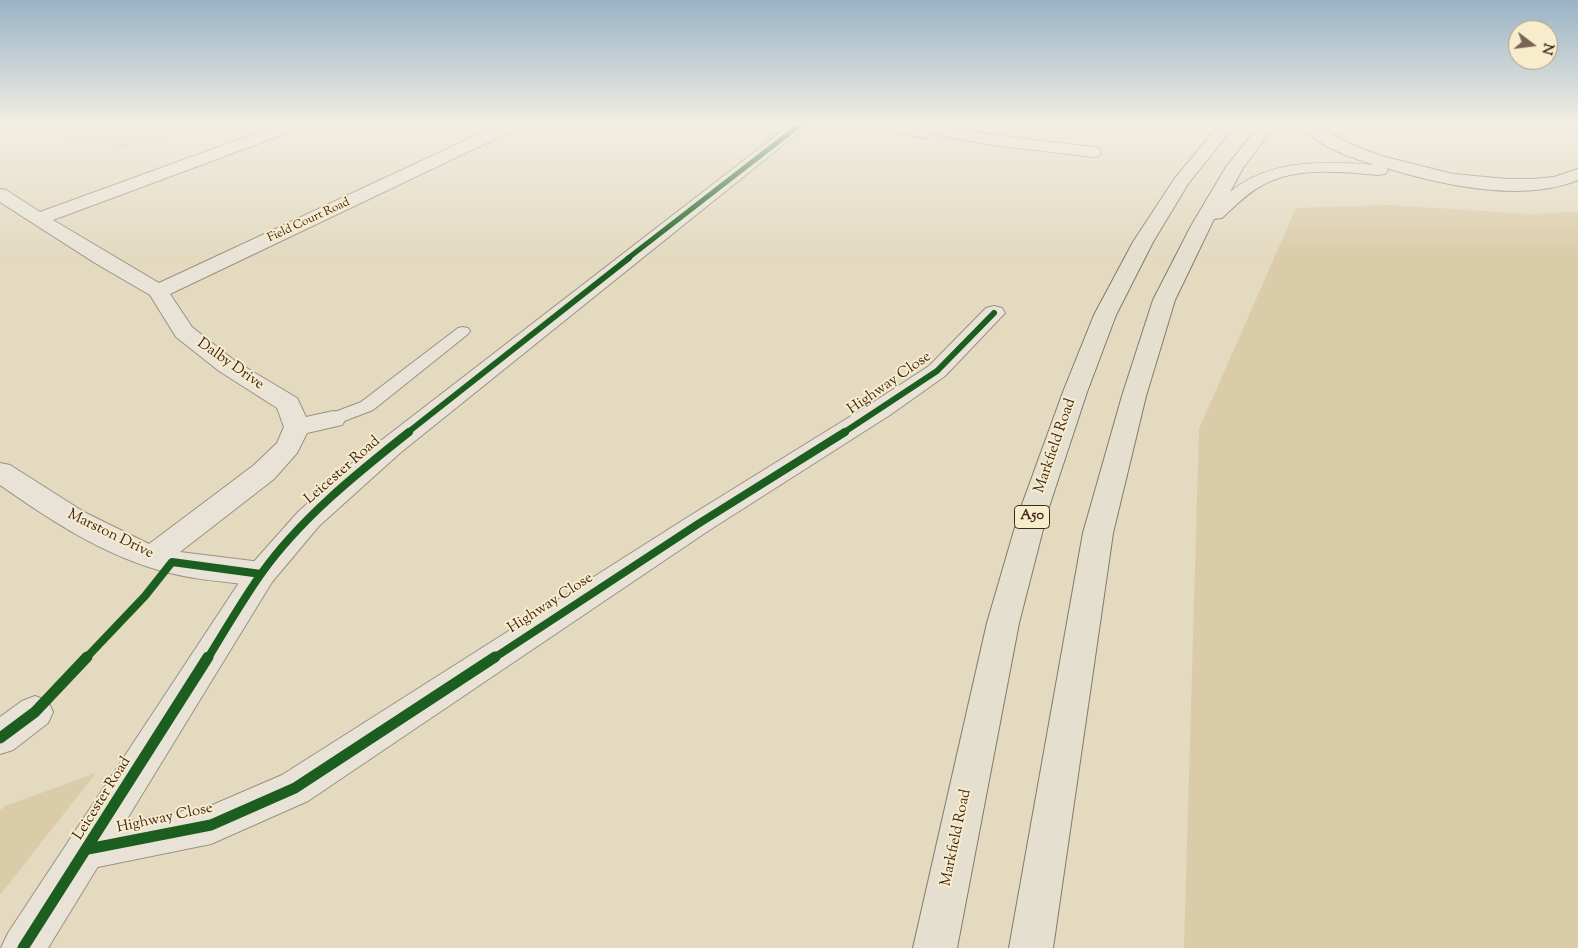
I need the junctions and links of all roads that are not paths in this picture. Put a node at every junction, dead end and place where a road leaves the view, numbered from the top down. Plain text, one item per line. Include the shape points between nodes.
1 (176, 168) edge
2 (420, 168) edge
3 (744, 168) edge
4 (1192, 168) edge
5 (1234, 168) edge
6 (1310, 168) edge
7 (1357, 168) edge
8 (1413, 168) edge
9 (1578, 174) edge
10 (1437, 175) junction
11 (0, 194) edge
12 (40, 218) junction
13 (1201, 226) junction
14 (158, 291) junction
15 (994, 313) dead end
16 (463, 331) dead end
17 (333, 419) joint
18 (297, 428) junction
19 (0, 472) edge
20 (163, 559) junction
21 (261, 574) junction
22 (35, 712) road end
23 (0, 738) edge
24 (88, 849) junction
25 (24, 948) edge
26 (935, 948) edge
27 (1031, 948) edge

1 - 12 street
2 - 14 street, Field Court Road
3 - 21 street, Leicester Road via 348,481 283,544
4 - 26 highway, Markfield Road / A50 via 1143,242 1105,315 1034,510 1003,622
5 - 13 highway
6 - 13 highway via 1260,180
7 - 10 highway
8 - 10 highway
9 - 10 highway via 1559,181 1530,185 1468,181
11 - 12 street, Dalby Drive
12 - 14 street, Dalby Drive
13 - 27 highway via 1164,300 1134,396 1098,533
14 - 18 street, Dalby Drive via 184,332 227,366 288,404
15 - 24 street, Highway Close via 937,371 295,788 211,825
16 - 17 lane via 367,406
17 - 18 street
18 - 20 street via 288,447 264,472
19 - 20 street, Marston Drive via 40,499 112,539
20 - 21 street, Marston Drive
21 - 24 street, Leicester Road
22 - 23 street
24 - 25 street, Leicester Road

